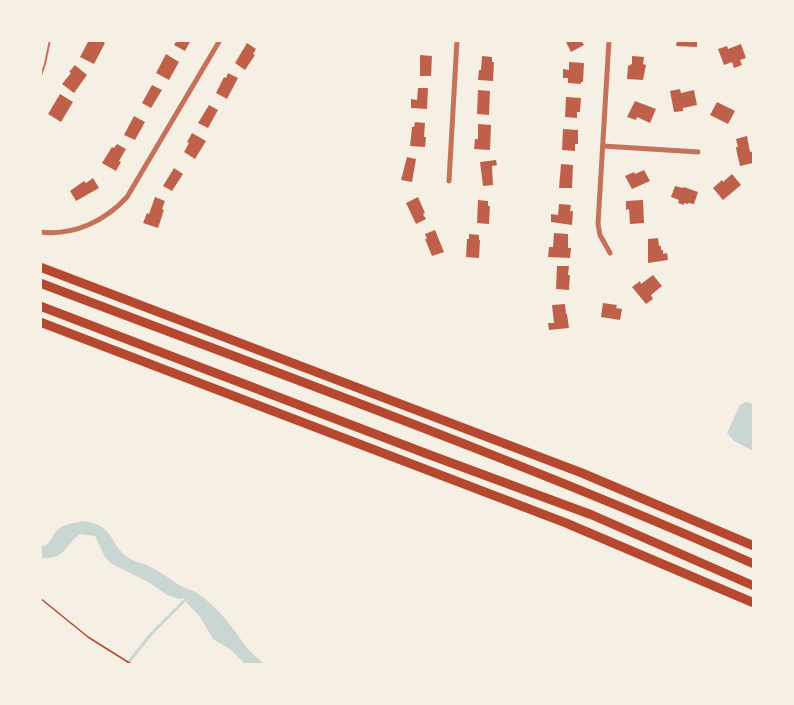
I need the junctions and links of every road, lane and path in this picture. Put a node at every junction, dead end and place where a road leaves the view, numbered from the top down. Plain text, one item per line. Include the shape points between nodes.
1 (50, 40) edge
2 (220, 40) edge
3 (457, 40) edge
4 (609, 40) edge
5 (40, 78) edge
6 (603, 146) junction
7 (698, 152) dead end
8 (449, 180) dead end
9 (40, 232) edge
10 (610, 254) dead end
11 (40, 267) edge
12 (40, 283) edge
13 (40, 306) edge
14 (40, 322) edge
15 (753, 546) edge
16 (753, 564) edge
17 (753, 586) edge
18 (40, 598) edge
19 (753, 603) edge
20 (131, 664) edge

1 - 5 lane
2 - 9 street via 127,197 108,215 86,226
3 - 8 street
4 - 6 street
6 - 7 street
6 - 10 street via 598,224
11 - 15 highway via 582,473
12 - 16 highway via 498,457
13 - 17 highway via 592,515
14 - 19 highway via 566,523
18 - 20 path via 88,637

